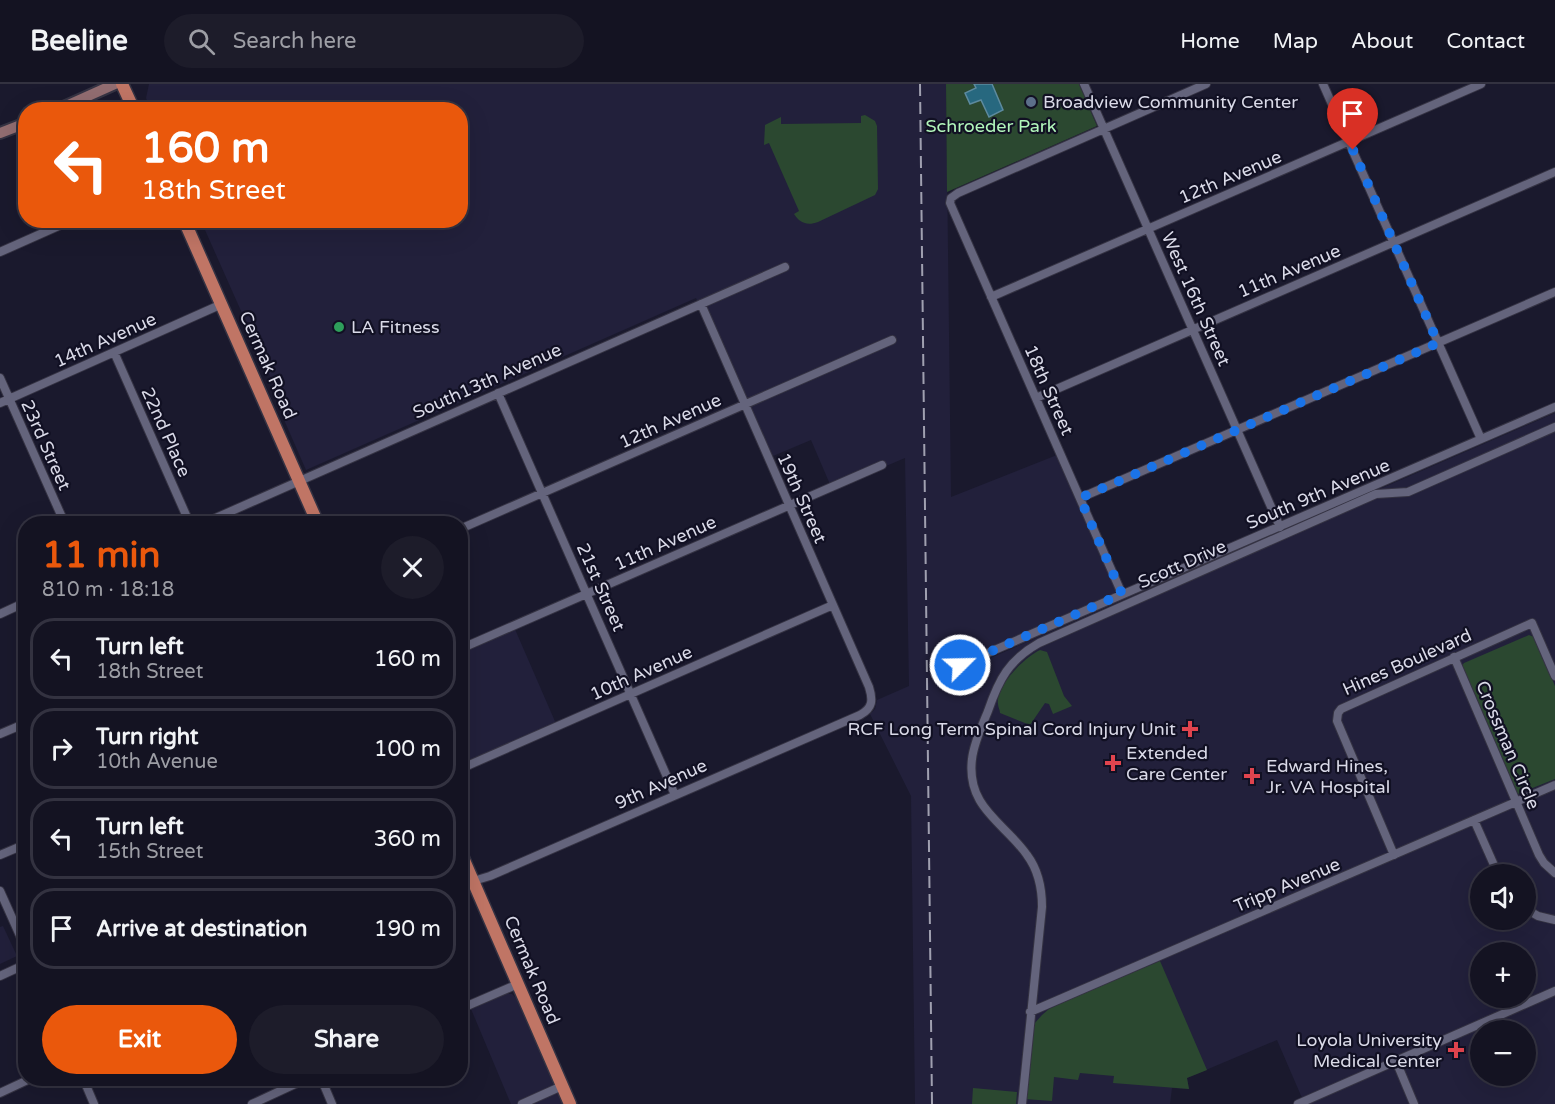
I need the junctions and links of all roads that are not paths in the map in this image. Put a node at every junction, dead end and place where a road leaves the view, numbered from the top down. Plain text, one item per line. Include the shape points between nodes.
1 (115, 84) edge
2 (122, 84) edge
3 (1084, 84) edge
4 (1206, 84) edge
5 (1323, 84) edge
6 (1481, 84) edge
7 (75, 102) edge
8 (130, 102) edge
9 (18, 126) edge
10 (1104, 129) junction
11 (0, 133) edge
12 (1349, 142) junction
13 (1555, 172) edge
14 (54, 228) edge
15 (188, 228) edge
16 (1148, 229) junction
17 (1394, 242) junction
18 (0, 252) edge
19 (785, 267) dead end
20 (1555, 292) edge
21 (991, 297) junction
22 (222, 304) junction
23 (701, 304) junction
24 (1193, 329) junction
25 (892, 340) dead end
26 (1438, 343) junction
27 (114, 352) junction
28 (0, 378) edge
29 (498, 393) junction
30 (1036, 398) junction
31 (9, 399) junction
32 (0, 403) edge
33 (745, 405) junction
34 (1555, 407) edge
35 (1555, 427) edge
36 (1238, 430) junction
37 (1481, 439) junction
38 (882, 465) dead end
39 (299, 480) junction
40 (543, 494) junction
41 (1080, 498) junction
42 (789, 506) junction
43 (60, 516) edge
44 (186, 516) edge
45 (220, 516) edge
46 (315, 516) edge
47 (468, 526) edge
48 (1280, 527) junction
49 (587, 593) junction
50 (1122, 594) junction
51 (833, 605) junction
52 (18, 606) edge
53 (0, 614) edge
54 (468, 645) edge
55 (1454, 657) junction
56 (960, 665) dead end
57 (1555, 676) edge
58 (632, 694) junction
59 (871, 705) joint
60 (18, 726) edge
61 (0, 734) edge
62 (468, 766) edge
63 (1555, 785) edge
64 (675, 795) junction
65 (1516, 802) junction
66 (1474, 820) junction
67 (18, 847) edge
68 (0, 855) edge
69 (1394, 855) junction
70 (1494, 864) edge
71 (468, 868) edge
72 (1555, 873) edge
73 (474, 881) junction
74 (468, 883) edge
75 (0, 891) edge
76 (1536, 914) edge
77 (1555, 920) edge
78 (18, 931) edge
79 (18, 968) edge
80 (0, 976) edge
81 (518, 984) junction
82 (1555, 991) edge
83 (468, 1006) edge
84 (1030, 1012) junction
85 (1396, 1061) junction
86 (18, 1085) edge
87 (86, 1086) edge
88 (291, 1086) edge
89 (324, 1086) edge
90 (562, 1086) junction
91 (0, 1093) edge
92 (94, 1104) edge
93 (252, 1104) edge
94 (332, 1104) edge
95 (522, 1104) edge
96 (570, 1104) edge
97 (1022, 1104) edge
98 (1298, 1104) edge
99 (1414, 1104) edge

1 - 7 street
2 - 8 main road
3 - 10 street, West 16th Street
4 - 10 street
5 - 12 street
6 - 12 street, 12th Avenue
9 - 11 street
10 - 16 street, West 16th Street
10 - 21 street, 18th Street via 951,198 951,208
12 - 16 street, 12th Avenue
12 - 17 street
13 - 17 street, 11th Avenue
14 - 18 street
15 - 22 main road, Cermak Road
16 - 21 street, 12th Avenue
16 - 24 street, West 16th Street
17 - 24 street, 11th Avenue
17 - 26 street
19 - 23 street, South13th Avenue
20 - 26 street
21 - 30 street, 18th Street
22 - 27 street, 14th Avenue
22 - 39 main road, Cermak Road
23 - 29 street, South13th Avenue
23 - 33 street, 19th Street
24 - 30 street, 11th Avenue
24 - 36 street, West 16th Street
25 - 33 street, 12th Avenue
26 - 36 street
26 - 37 street
27 - 31 street, 14th Avenue
27 - 44 street, 22nd Place
28 - 31 street, 23rd Street
29 - 39 street, South13th Avenue
29 - 40 street, 21st Street
30 - 41 street, 18th Street
31 - 32 street, 14th Avenue
31 - 43 street, 23rd Street
33 - 40 street, 12th Avenue
33 - 42 street, 19th Street
34 - 37 street, South 9th Avenue
35 - 84 street, Scott Drive via 1408,492 1376,495 1039,643 1012,663 995,690 975,744 972,771 982,805 1028,856 1041,887
36 - 41 street
36 - 48 street, West 16th Street
37 - 48 street, South 9th Avenue
38 - 42 street, 11th Avenue
39 - 45 street, South13th Avenue
39 - 46 main road, Cermak Road
40 - 47 street, 12th Avenue
40 - 49 street, 21st Street
41 - 50 street, 18th Street
42 - 49 street, 11th Avenue
42 - 51 street, 19th Street
48 - 50 street, South 9th Avenue
49 - 54 street, 11th Avenue
49 - 58 street, 21st Street
50 - 56 street, South 9th Avenue
51 - 58 street, 10th Avenue
51 - 59 street, 19th Street via 869,687
52 - 53 street
55 - 57 street, Hines Boulevard via 1532,622
55 - 65 street, Crossman Circle
55 - 69 street, Hines Boulevard via 1347,705 1338,713 1337,721
58 - 62 street, 10th Avenue
58 - 64 street, 21st Street
59 - 64 street, 9th Avenue via 860,715
60 - 61 street
63 - 65 street, Tripp Avenue
64 - 73 street, 9th Avenue
65 - 66 street, Tripp Avenue
65 - 72 street, Crossman Circle via 1539,855
66 - 69 street, Tripp Avenue
66 - 70 street
67 - 68 street
69 - 84 street, Tripp Avenue
71 - 73 main road, Cermak Road
73 - 74 street, 9th Avenue
73 - 81 main road, Cermak Road
75 - 78 street
76 - 77 street
79 - 80 street
81 - 83 street
81 - 90 main road, Cermak Road
82 - 85 street
84 - 97 street, Scott Drive
85 - 98 street
85 - 99 street
86 - 91 street
87 - 92 street
88 - 93 street
89 - 94 street
90 - 95 street
90 - 96 main road, Cermak Road

